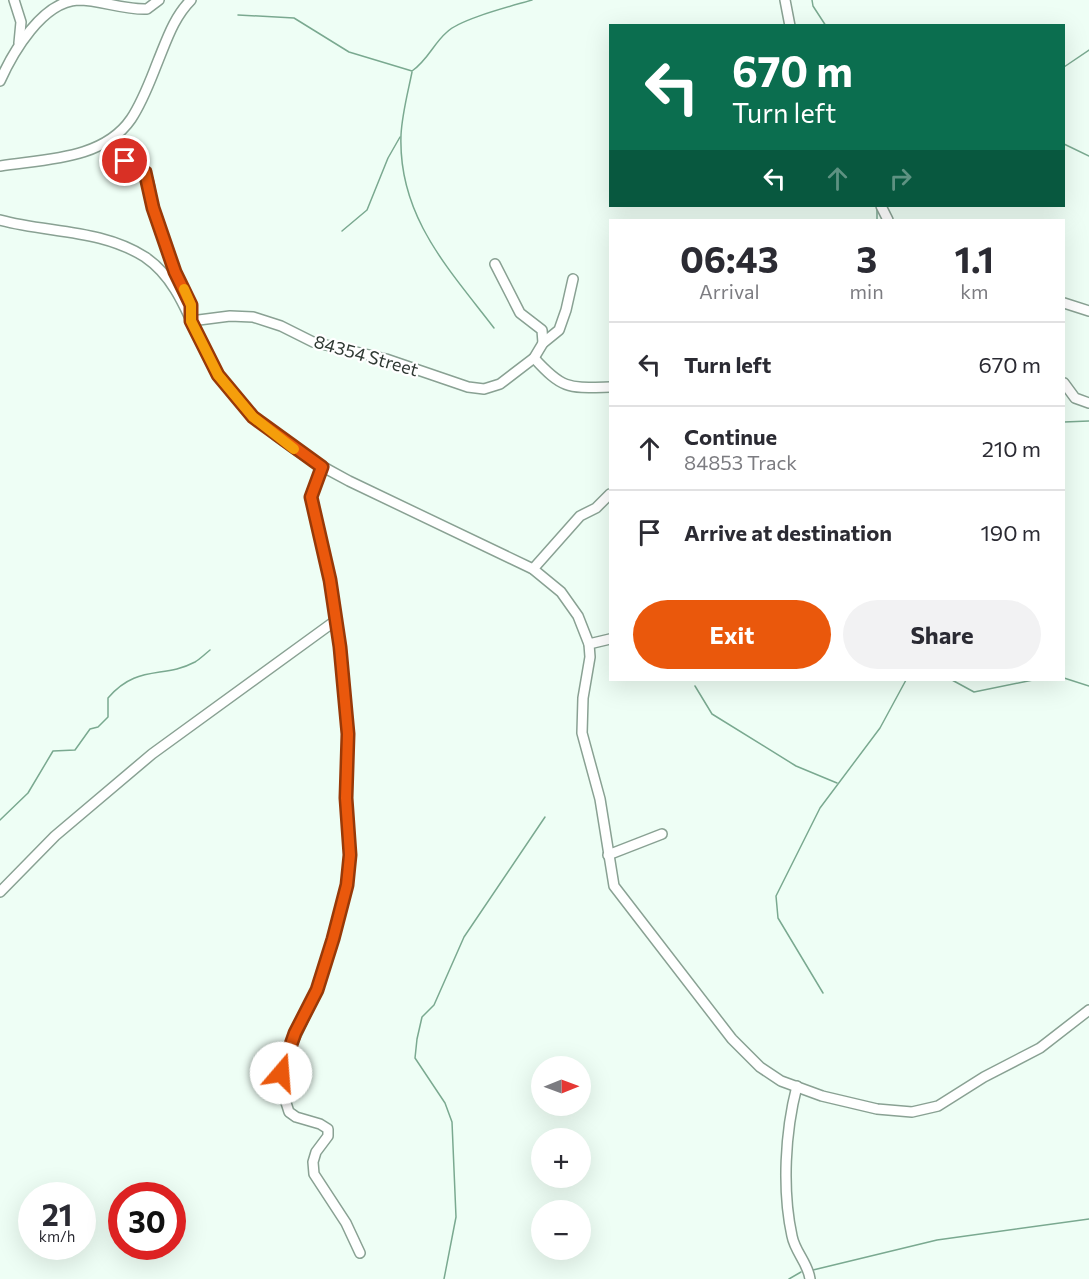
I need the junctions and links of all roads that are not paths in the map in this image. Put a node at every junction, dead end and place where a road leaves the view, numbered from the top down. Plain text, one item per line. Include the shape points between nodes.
1 (15, 0) edge
2 (159, 0) edge
3 (191, 0) edge
4 (785, 0) edge
5 (790, 24) edge
6 (19, 46) junction
7 (0, 81) edge
8 (105, 143) junction
9 (0, 166) edge
10 (0, 220) edge
11 (495, 264) dead end
12 (573, 279) dead end
13 (1065, 303) edge
14 (1089, 311) edge
15 (191, 321) junction
16 (543, 343) junction
17 (534, 358) junction
18 (1065, 384) edge
19 (609, 387) edge
20 (1089, 403) edge
21 (322, 467) junction
22 (609, 495) edge
23 (533, 569) junction
24 (335, 621) junction
25 (609, 639) edge
26 (589, 644) junction
27 (662, 834) dead end
28 (608, 855) junction
29 (0, 892) edge
30 (1089, 1010) edge
31 (797, 1086) junction
32 (360, 1253) dead end
33 (810, 1279) edge

1 - 6 street via 21,22
2 - 6 street via 147,9 78,0 61,4 36,24
3 - 8 street via 178,15 141,102 130,120
4 - 5 street
6 - 7 street
8 - 9 street via 72,155
8 - 15 street via 114,157 145,172 175,272 191,305
10 - 15 street via 102,238 144,257 160,269 177,291
11 - 16 street via 520,313 542,330
12 - 16 street via 559,330
13 - 14 street
15 - 17 street, 84354 Street via 253,317 313,342 386,359 478,389 500,384
15 - 21 street via 202,348 233,395 271,433
16 - 17 street
17 - 19 street via 561,384
18 - 20 street via 1075,398
21 - 23 street
21 - 24 street via 311,497
22 - 23 street via 580,516
23 - 26 street via 561,592 578,616
24 - 29 street via 152,754 55,836
24 - 32 street via 348,734 348,875 317,990 284,1061 281,1087 289,1112 328,1130 316,1152 314,1174
25 - 26 street
26 - 28 street via 582,733 600,799
27 - 28 street
28 - 31 street via 614,886 624,902 732,1039 760,1067
30 - 31 street via 1040,1048 938,1106 912,1112 877,1109
31 - 33 street via 787,1173 791,1234

